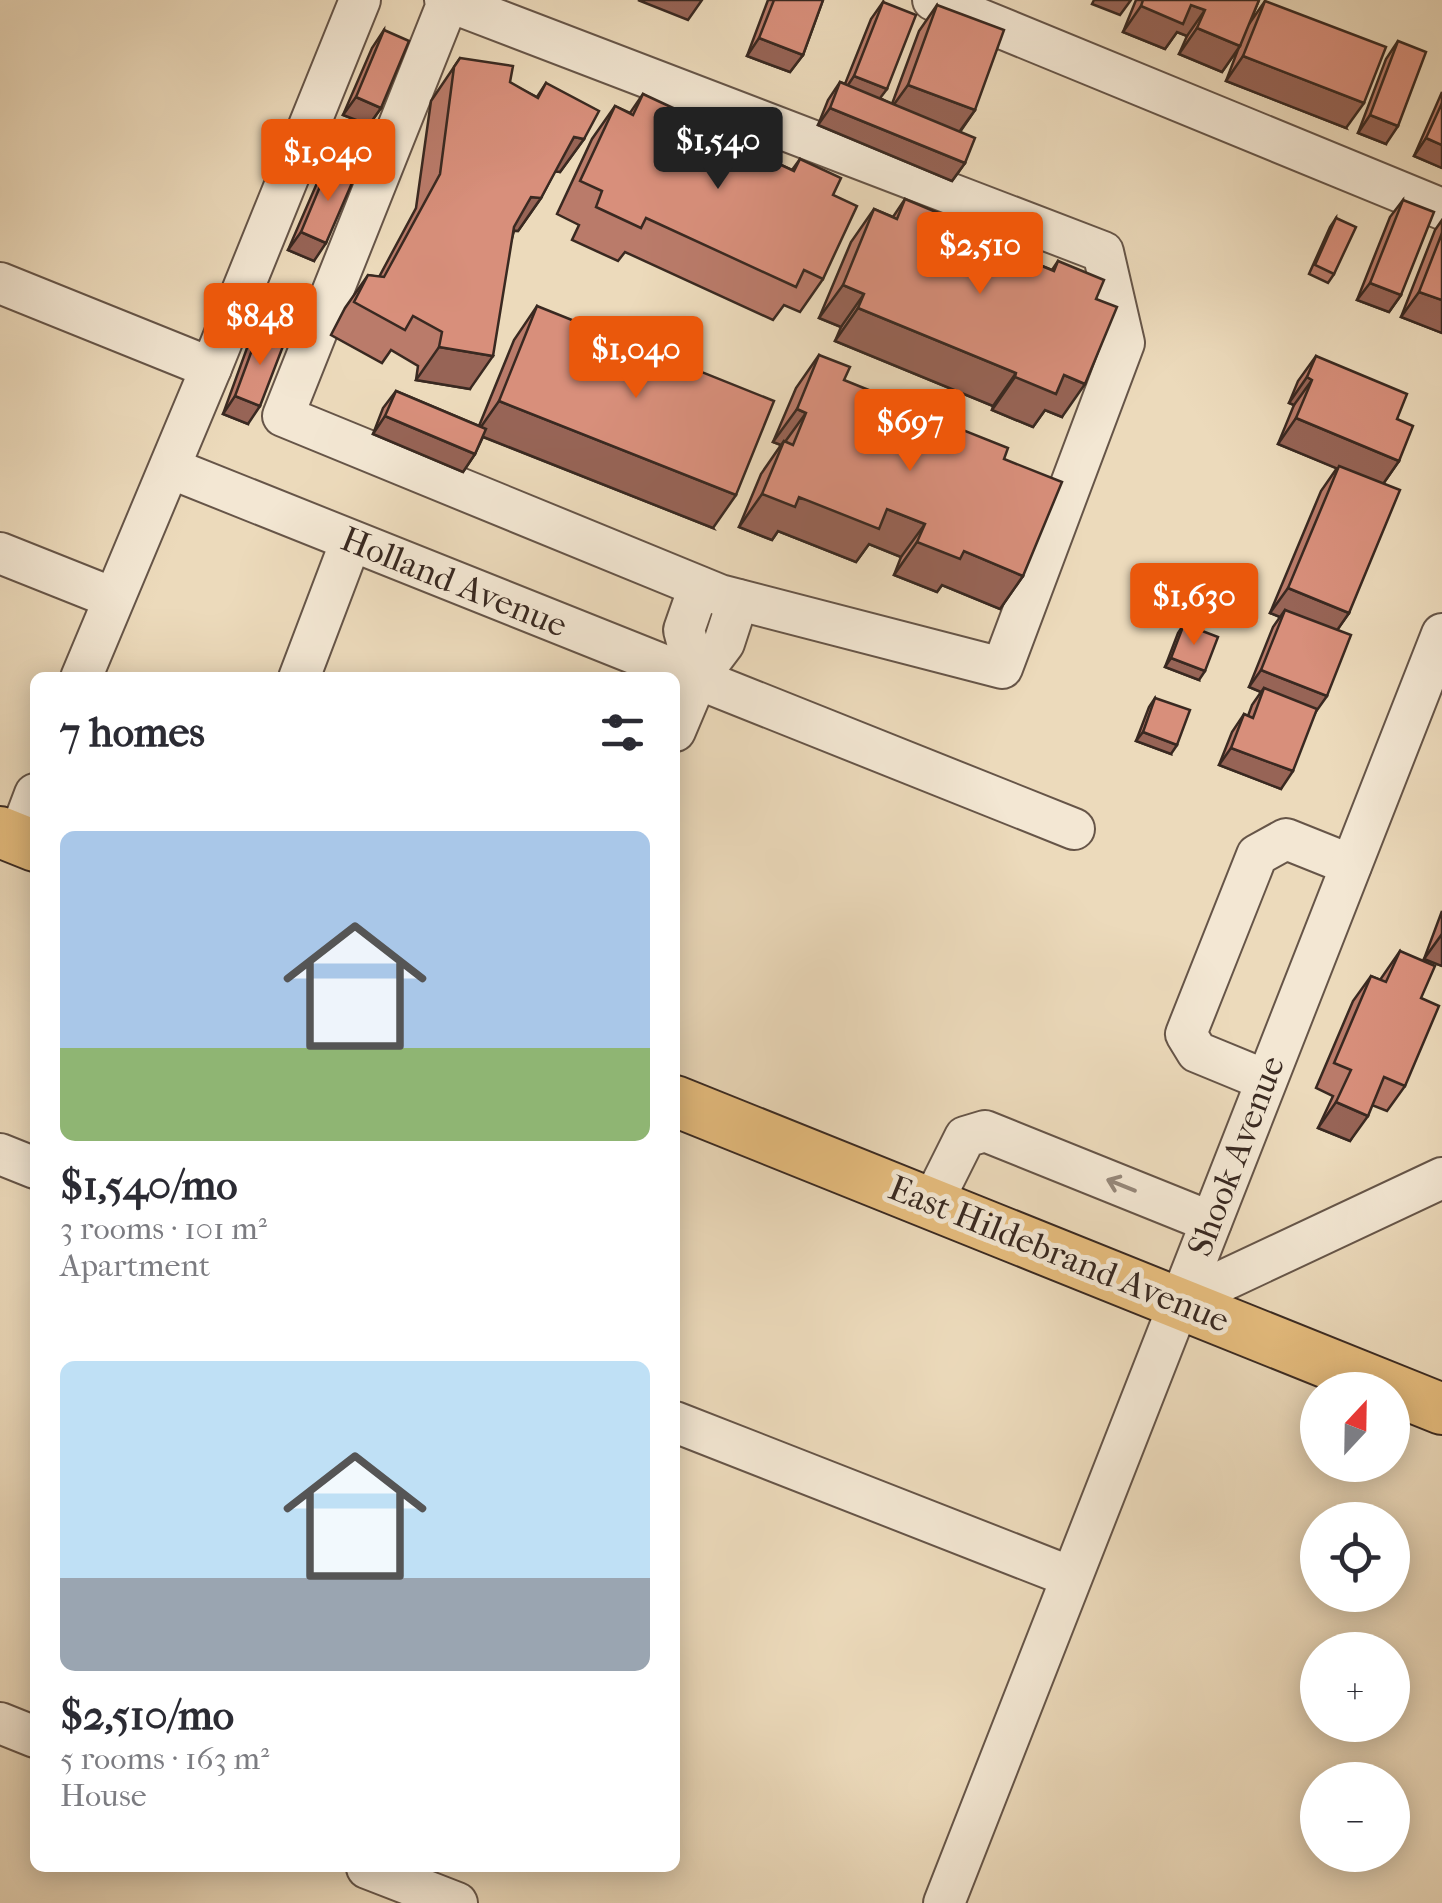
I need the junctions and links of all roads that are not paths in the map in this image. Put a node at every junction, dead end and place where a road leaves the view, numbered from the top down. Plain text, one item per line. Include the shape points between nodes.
1 (360, 0) edge
2 (933, 0) edge
3 (447, 1) edge
4 (1442, 208) edge
5 (0, 282) edge
6 (211, 368) junction
7 (170, 468) junction
8 (351, 541) junction
9 (0, 553) edge
10 (698, 586) junction
11 (113, 598) junction
12 (738, 600) junction
13 (1442, 634) edge
14 (83, 672) edge
15 (301, 672) edge
16 (679, 672) edge
17 (680, 672) edge
18 (697, 679) junction
19 (680, 720) edge
20 (1074, 829) dead end
21 (1351, 865) junction
22 (1265, 1080) junction
23 (680, 1103) edge
24 (0, 1154) edge
25 (30, 1166) edge
26 (1442, 1178) edge
27 (932, 1202) junction
28 (1211, 1222) junction
29 (1180, 1301) junction
30 (1442, 1409) edge
31 (680, 1424) edge
32 (1071, 1578) junction
33 (0, 1723) edge
34 (30, 1735) edge
35 (376, 1872) edge
36 (457, 1903) edge
37 (944, 1903) edge

1 - 6 street
2 - 4 street
3 - 10 street via 283,416
3 - 12 street via 1103,252 1124,342 1002,668
5 - 6 street
6 - 7 street
7 - 8 street, Holland Avenue
7 - 11 street
8 - 15 street
8 - 16 street, Holland Avenue
9 - 11 street
10 - 12 street
10 - 18 street via 684,630
11 - 14 street
12 - 18 street via 724,643
13 - 21 street, Shook Avenue
17 - 18 street, Holland Avenue
18 - 19 street
18 - 20 street, Holland Avenue
21 - 22 street, Shook Avenue
21 - 22 street via 1286,839 1257,854 1186,1034 1197,1052
22 - 28 street, Shook Avenue
23 - 27 main road, East Hildebrand Avenue
24 - 25 street
26 - 29 street
28 -> 27 street via 985,1131 965,1136
27 - 29 main road, East Hildebrand Avenue
28 - 29 street, Shook Avenue
29 - 30 main road, East Hildebrand Avenue
29 - 32 street, Shook Avenue
31 - 32 street
32 - 37 street, Shook Avenue
33 - 34 street
35 - 36 street

